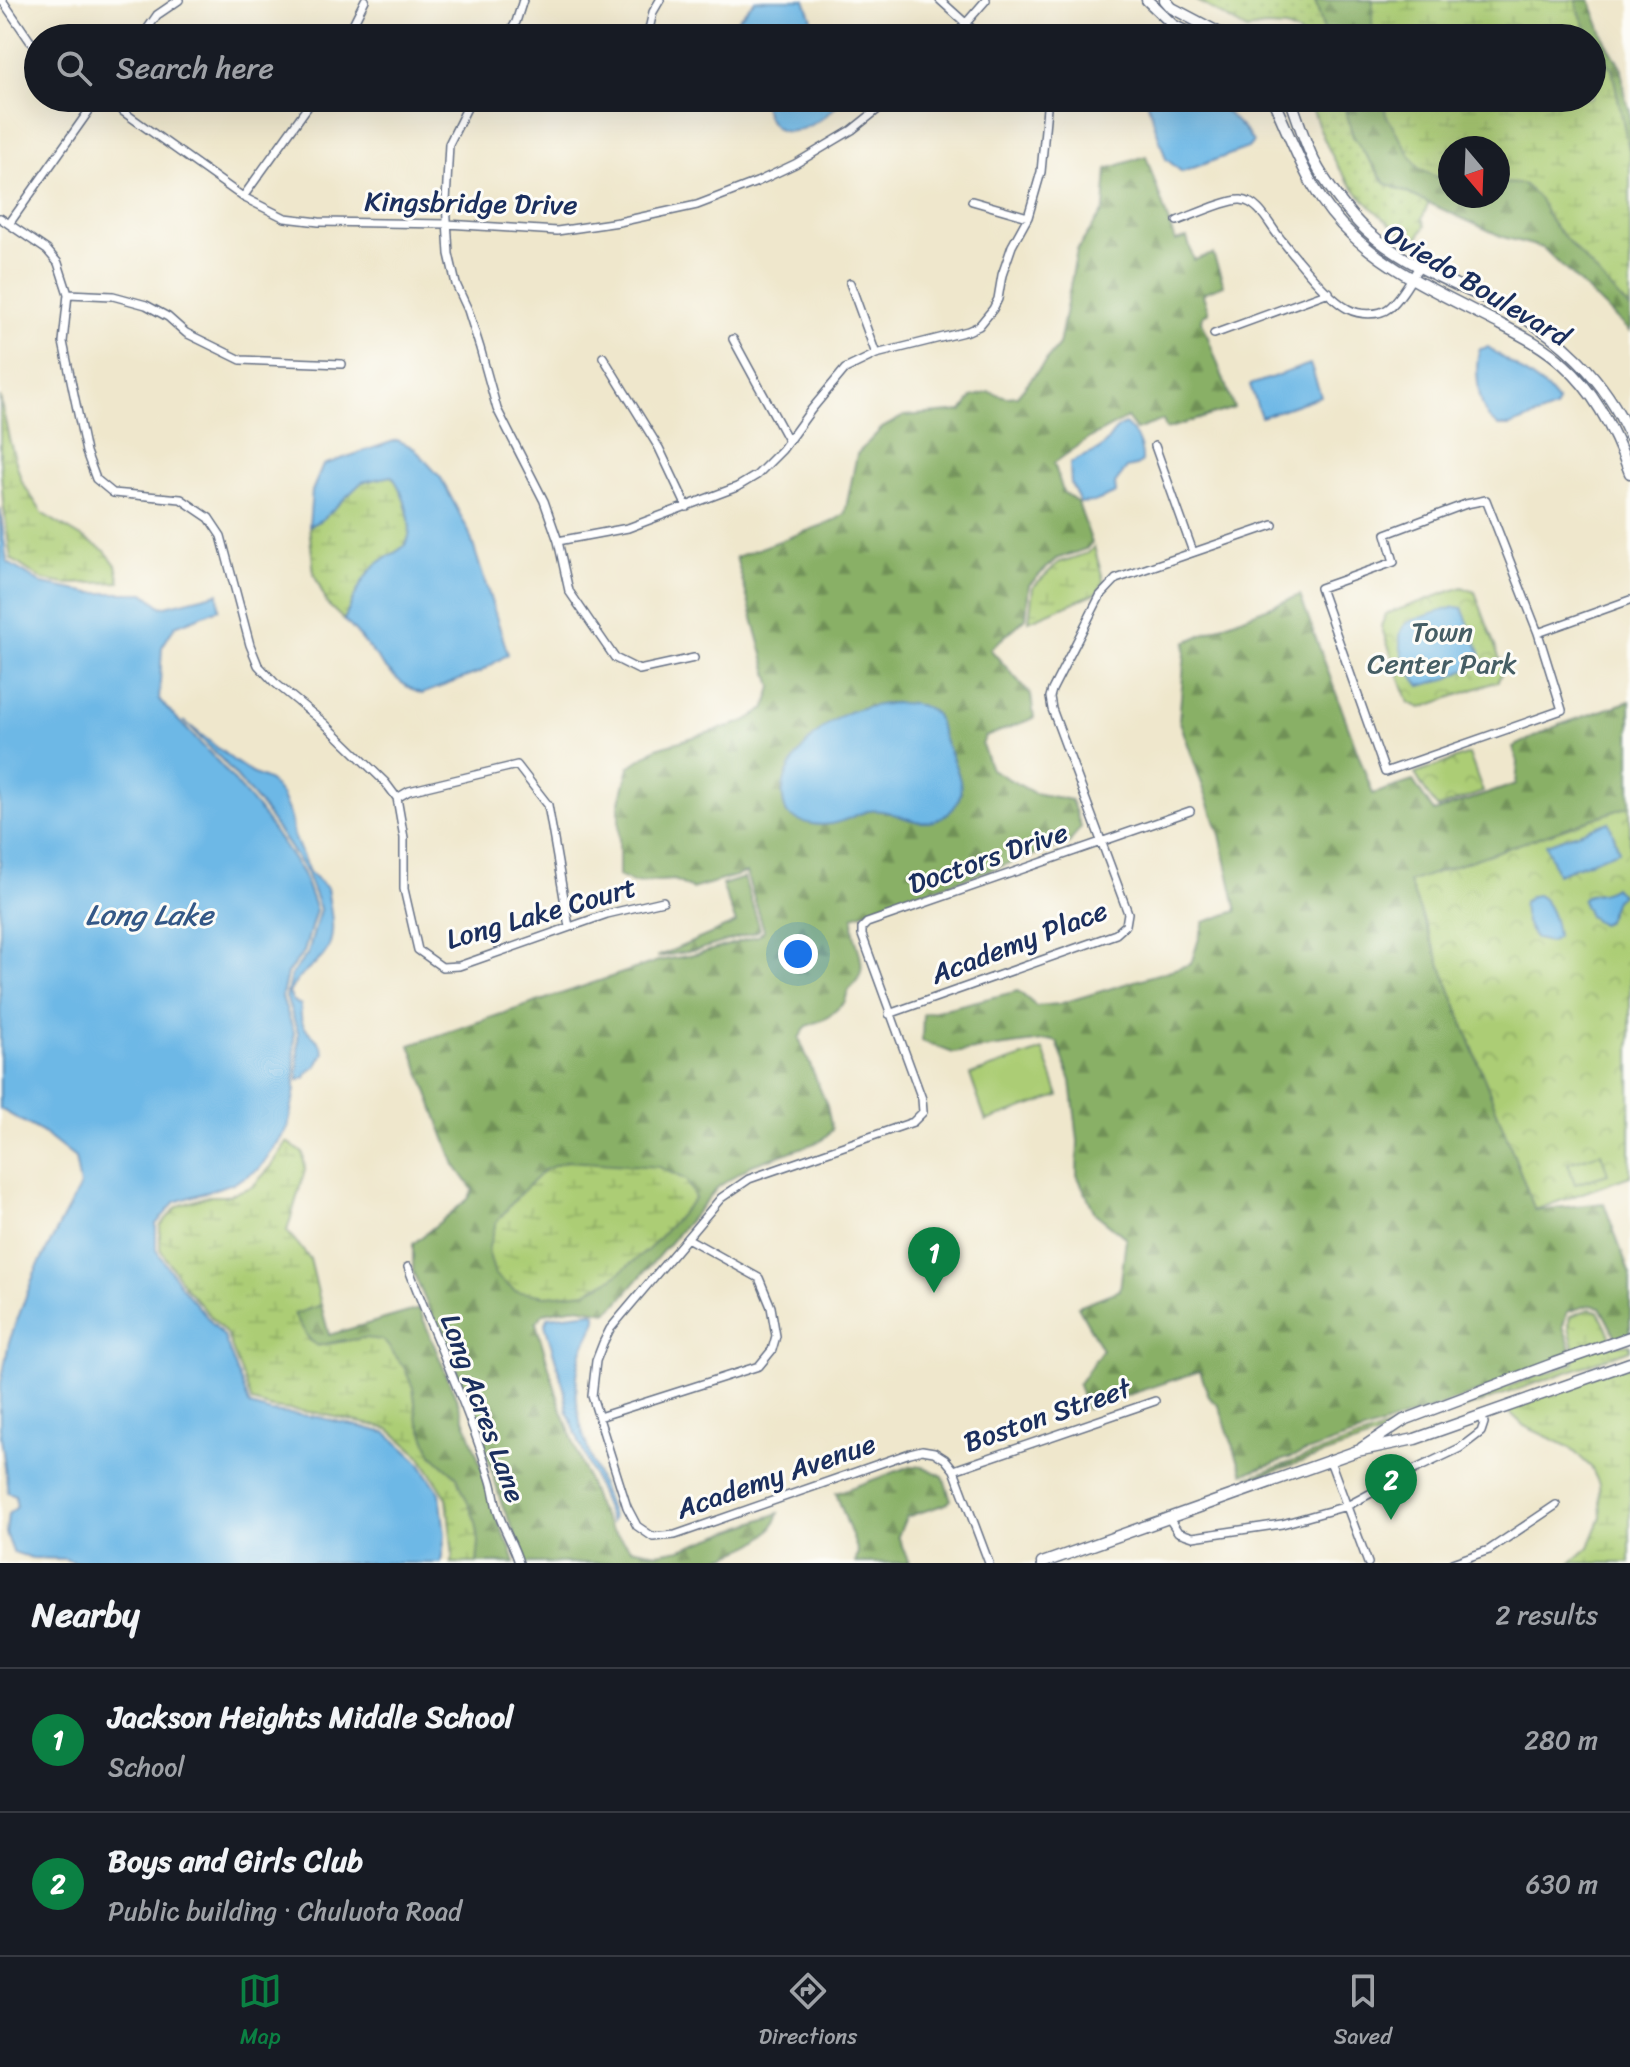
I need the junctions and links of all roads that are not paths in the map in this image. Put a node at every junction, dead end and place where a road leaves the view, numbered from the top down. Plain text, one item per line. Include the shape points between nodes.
1 (2, 0) edge
2 (179, 0) edge
3 (365, 0) edge
4 (523, 0) edge
5 (660, 0) edge
6 (940, 0) edge
7 (986, 0) edge
8 (1147, 0) edge
9 (1165, 0) edge
10 (151, 24) edge
11 (353, 24) edge
12 (515, 24) edge
13 (650, 24) edge
14 (966, 24) joint
15 (1172, 24) edge
16 (1202, 24) edge
17 (24, 32) edge
18 (91, 112) edge
19 (121, 112) edge
20 (304, 112) edge
21 (465, 112) edge
22 (874, 112) edge
23 (1047, 112) edge
24 (1278, 112) edge
25 (1295, 112) edge
26 (243, 197) junction
27 (972, 201) dead end
28 (1028, 217) junction
29 (0, 218) edge
30 (1177, 221) dead end
31 (9, 224) junction
32 (447, 224) junction
33 (1418, 268) junction
34 (1411, 279) junction
35 (850, 283) dead end
36 (1329, 292) junction
37 (68, 294) junction
38 (1214, 334) dead end
39 (733, 339) dead end
40 (876, 354) junction
41 (603, 357) dead end
42 (342, 364) dead end
43 (1630, 436) edge
44 (788, 440) junction
45 (1155, 446) dead end
46 (1630, 470) edge
47 (687, 507) junction
48 (1273, 525) dead end
49 (558, 541) junction
50 (1193, 552) junction
51 (1630, 600) edge
52 (1538, 633) junction
53 (694, 658) dead end
54 (397, 798) junction
55 (1190, 811) dead end
56 (1102, 841) junction
57 (663, 901) dead end
58 (569, 927) junction
59 (889, 1014) junction
60 (687, 1238) junction
61 (408, 1267) dead end
62 (1630, 1337) edge
63 (1630, 1363) edge
64 (1155, 1401) dead end
65 (1481, 1416) junction
66 (599, 1417) junction
67 (1357, 1451) junction
68 (1330, 1461) junction
69 (954, 1470) junction
70 (1556, 1505) dead end
71 (1347, 1506) junction
72 (1168, 1517) junction
73 (519, 1563) edge
74 (989, 1563) edge
75 (1042, 1563) edge
76 (1368, 1563) edge
77 (1452, 1563) edge

1 - 17 street
2 - 10 street
3 - 11 street
4 - 12 street
5 - 13 street
6 - 14 street
7 - 14 street
8 - 15 street
9 - 16 street
18 - 31 street
19 - 26 street, Kingsbridge Drive
20 - 26 street
21 - 32 street via 449,144
22 - 32 street, Kingsbridge Drive via 795,164 697,205 557,231
23 - 28 street via 1041,172
24 - 34 street, Oviedo Boulevard via 1321,201 1349,233
25 - 33 street, Oviedo Boulevard via 1315,162 1344,205 1365,229
26 - 32 street, Kingsbridge Drive via 296,220
27 - 28 street
28 - 40 street via 1012,246 998,299 979,326
29 - 31 street
30 - 36 street via 1244,200 1258,208
31 - 37 street via 58,263
32 - 49 street via 452,269 497,409 544,501
33 - 34 street
33 - 43 street, Oviedo Boulevard via 1542,328 1593,377
34 - 36 street via 1379,313 1348,309
34 - 46 street, Oviedo Boulevard via 1536,343 1563,364 1598,406
35 - 40 street
36 - 38 street
37 - 42 street via 113,296 146,305 186,333 241,360
37 - 54 street via 63,342 96,479 113,493 181,499 209,518 221,536 258,665
39 - 44 street
40 - 44 street via 845,369
41 - 47 street via 659,448
44 - 47 street via 757,475
45 - 50 street
47 - 49 street via 628,528
48 - 50 street, Doctors Drive
49 - 53 street via 569,591 615,658 639,670
50 - 56 street, Doctors Drive via 1108,586 1052,690 1052,709
51 - 52 street
52 - 52 street via 1562,710 1385,772 1320,588 1394,562 1386,534 1486,500
54 - 58 street via 517,765 548,805
54 - 58 street, Long Lake Court via 404,889 418,950 442,967 459,966
55 - 56 street
56 - 59 street, Academy Place via 1128,913 1126,925 1116,934
56 - 59 street, Doctors Drive via 867,923 862,935
57 - 58 street, Long Lake Court
59 - 60 street, Academy Avenue via 923,1112 913,1122 749,1179 721,1198
60 - 66 street, Academy Avenue via 603,1343 592,1396
60 - 66 street via 759,1278 771,1307 776,1336 772,1350 759,1366
61 - 73 street, Long Acres Lane
62 - 67 street via 1404,1420
63 - 65 street
64 - 69 street, Boston Street
65 - 67 street via 1415,1439
65 - 71 street via 1481,1432 1460,1448
66 - 69 street, Academy Avenue via 627,1507 637,1526 653,1537 675,1535 922,1450 934,1452
67 - 68 street
68 - 71 street
68 - 72 street
69 - 74 street
70 - 77 street via 1489,1550
71 - 72 street via 1282,1524 1193,1537 1178,1532
71 - 76 street
72 - 75 street

